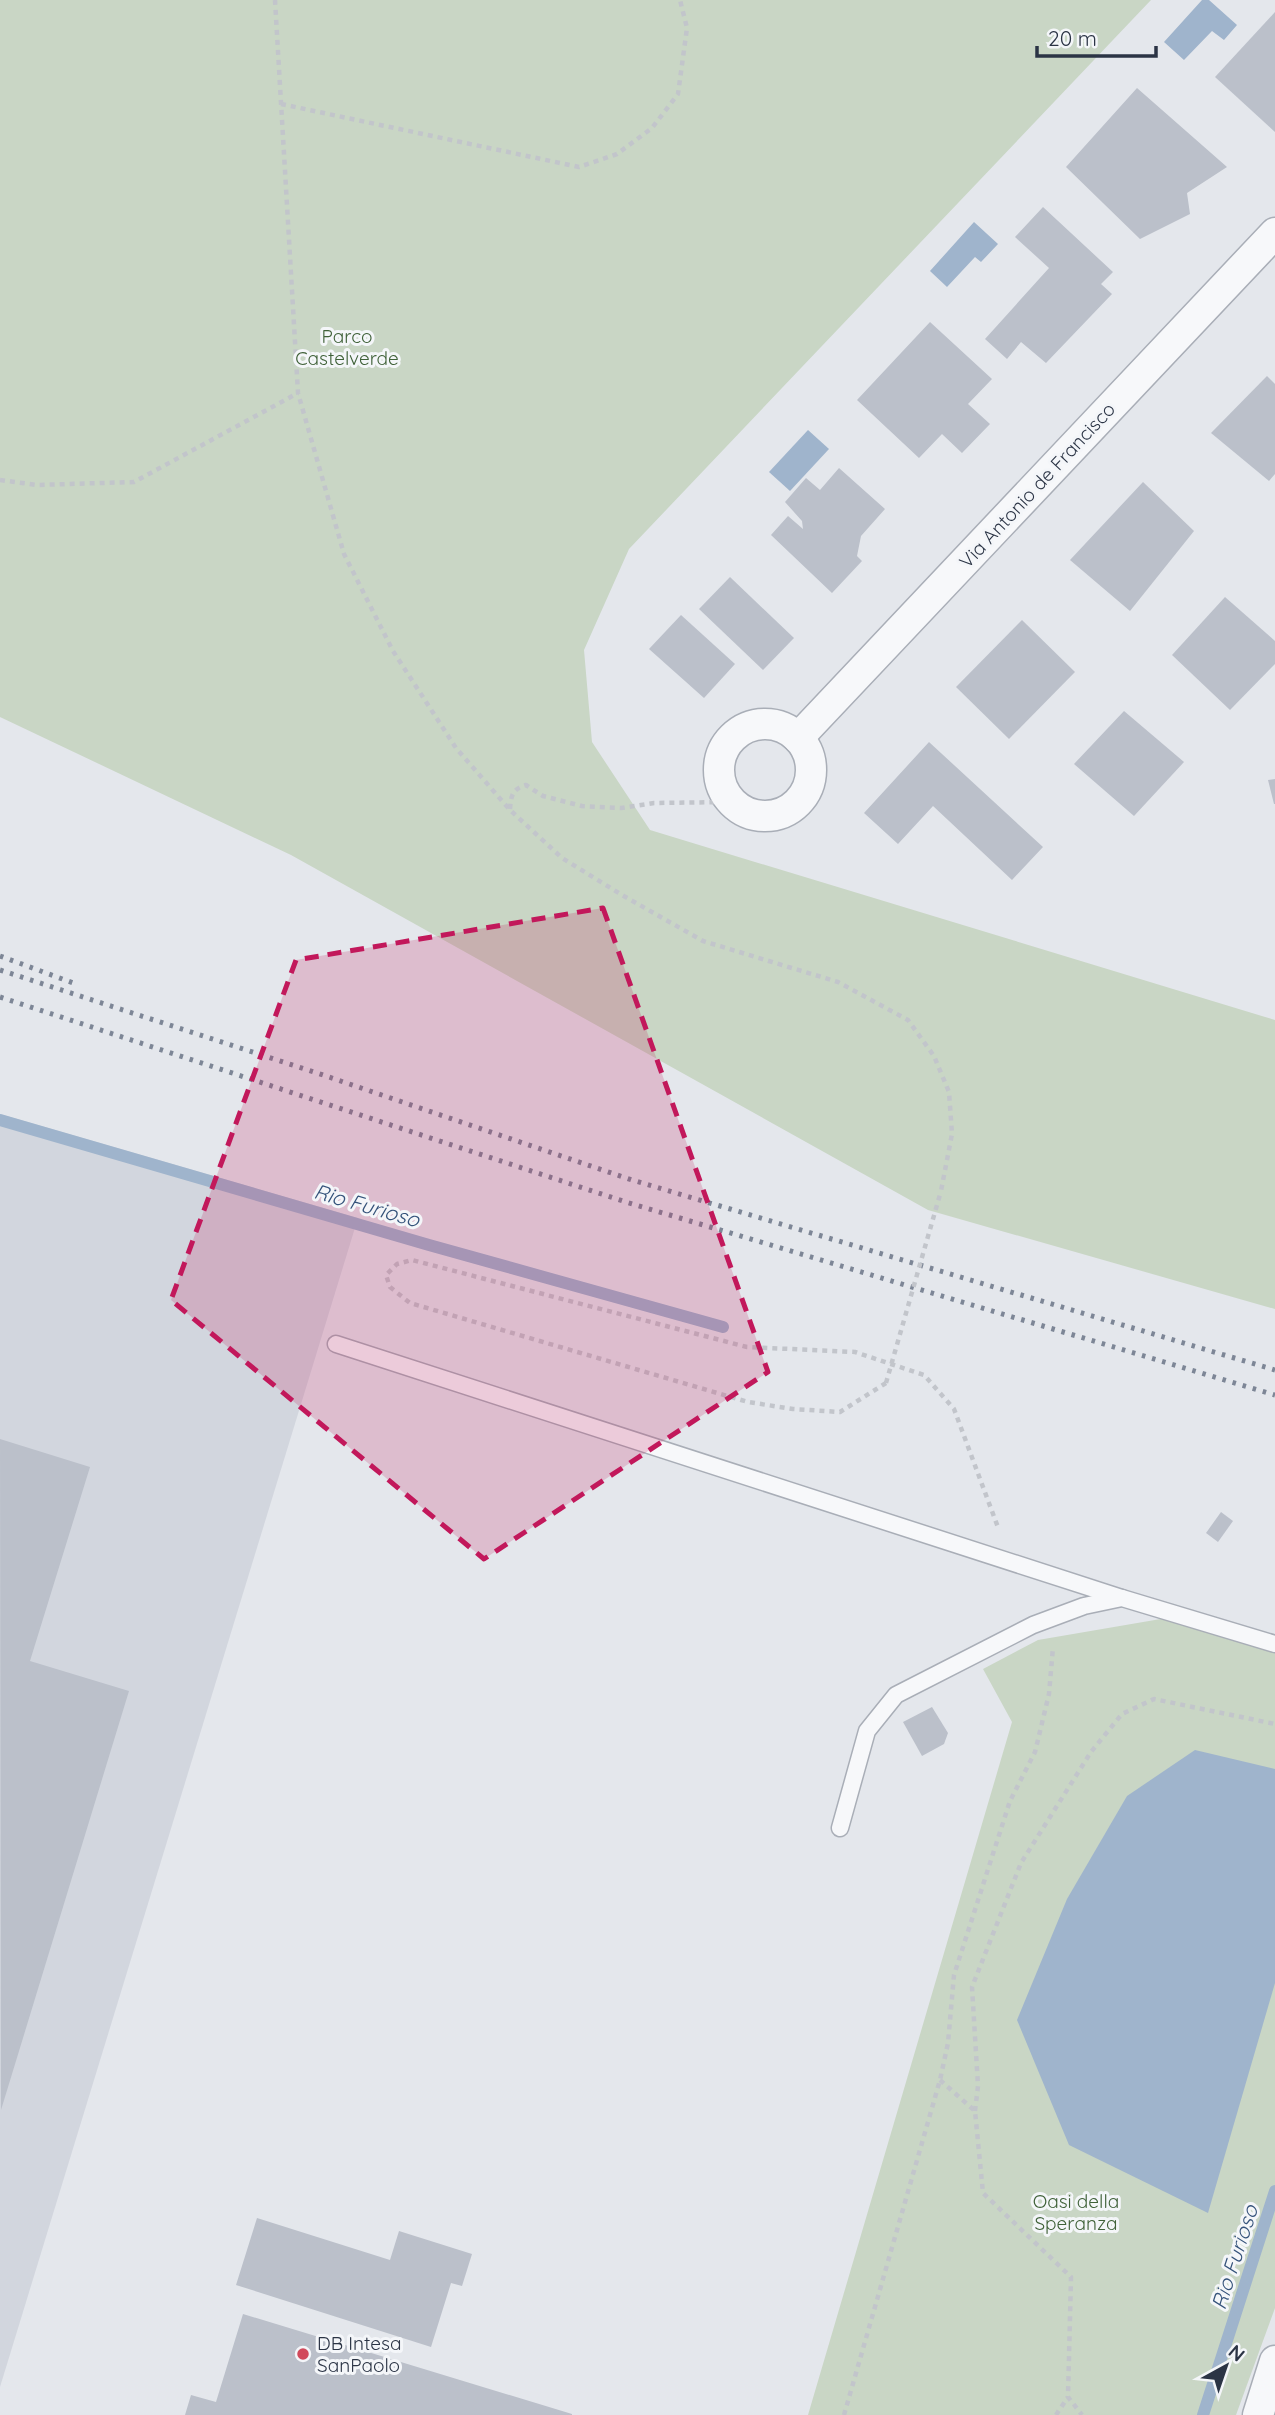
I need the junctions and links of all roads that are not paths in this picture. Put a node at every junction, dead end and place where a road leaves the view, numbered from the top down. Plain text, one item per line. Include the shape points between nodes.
1 (1275, 233) edge
2 (798, 737) junction
3 (336, 1344) dead end
4 (1122, 1598) junction
5 (1275, 1644) edge
6 (839, 1828) dead end
7 (1275, 2361) edge
8 (1258, 2415) edge

1 - 2 street, Via Antonio de Francisco
2 - 2 street via 807,750 811,778 797,804 778,814 756,816 731,802 718,773 727,742 738,731 769,723
3 - 4 lane
4 - 5 lane
4 - 6 lane via 1083,1606 1033,1625 896,1695 867,1731
7 - 8 street

